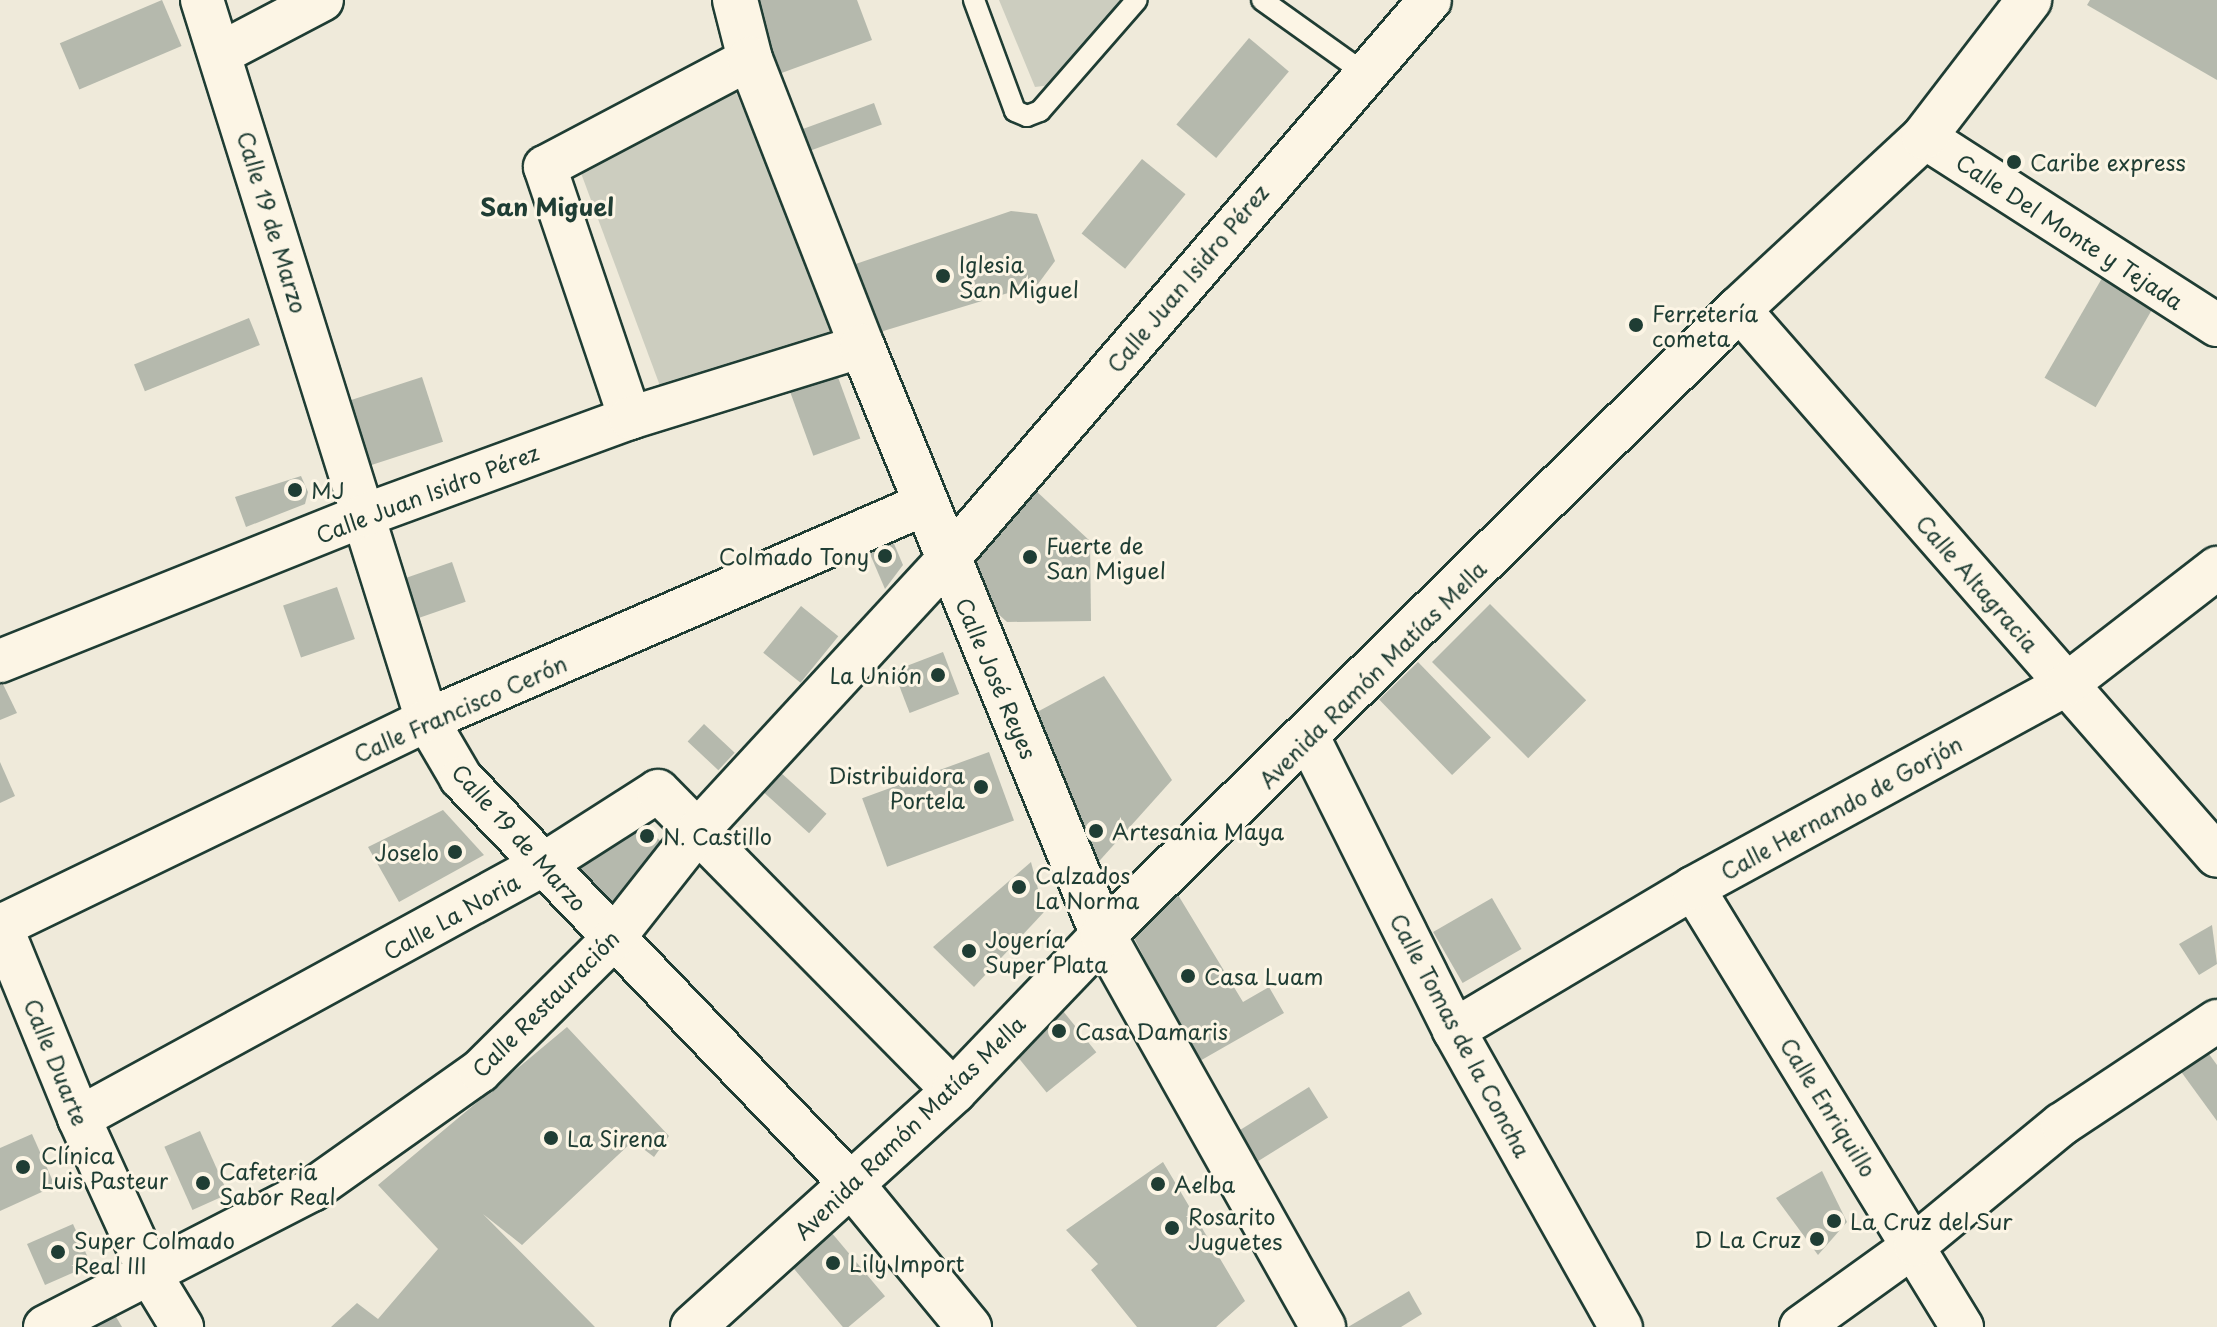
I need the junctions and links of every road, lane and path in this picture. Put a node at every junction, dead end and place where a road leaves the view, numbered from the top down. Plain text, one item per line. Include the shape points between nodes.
1 (202, 0) edge
2 (322, 0) edge
3 (735, 0) edge
4 (974, 0) edge
5 (1137, 0) edge
6 (1262, 0) edge
7 (1430, 0) edge
8 (2029, 0) edge
9 (221, 53) junction
10 (750, 59) junction
11 (1363, 72) junction
12 (1924, 137) junction
13 (1739, 309) junction
14 (2217, 325) edge
15 (862, 346) junction
16 (630, 418) junction
17 (925, 504) junction
18 (365, 515) junction
19 (948, 559) junction
20 (2217, 568) edge
21 (0, 661) edge
22 (2067, 684) junction
23 (427, 720) junction
24 (1309, 739) junction
25 (700, 828) junction
26 (2217, 856) edge
27 (544, 864) junction
28 (1693, 888) junction
29 (0, 925) edge
30 (1103, 935) junction
31 (612, 940) junction
32 (2217, 1021) edge
33 (1454, 1030) junction
34 (954, 1091) junction
35 (79, 1118) junction
36 (853, 1186) junction
37 (1915, 1245) junction
38 (151, 1276) junction
39 (45, 1327) edge
40 (182, 1327) edge
41 (693, 1327) edge
42 (969, 1327) edge
43 (1323, 1327) edge
44 (1621, 1327) edge
45 (1801, 1327) edge
46 (1962, 1327) edge

1 - 9 street, Calle 19 de Marzo
2 - 9 street
3 - 10 main road, Calle José Reyes
4 - 5 lane via 1015,111 1027,116 1040,111
6 - 11 lane
7 - 11 street, Calle Juan Isidro Pérez
8 - 12 main road, Avenida Ramón Matías Mella
9 - 18 street, Calle 19 de Marzo
10 - 15 main road, Calle José Reyes
10 - 16 street via 545,167
11 - 19 street, Calle Juan Isidro Pérez
12 - 13 main road, Avenida Ramón Matías Mella
12 - 14 street, Calle Del Monte y Tejada
13 - 22 street, Calle Altagracia
13 - 24 main road, Avenida Ramón Matías Mella
15 - 16 street, Calle Juan Isidro Pérez
15 - 17 main road, Calle José Reyes
16 - 18 street, Calle Juan Isidro Pérez
17 - 19 main road, Calle José Reyes
17 - 23 street, Calle Francisco Cerón
18 - 21 street, Calle Juan Isidro Pérez
18 - 23 street, Calle 19 de Marzo
19 - 25 street, Calle Restauración
19 - 30 main road, Calle José Reyes
20 - 22 street, Calle Hernando de Gorjón
22 - 26 street, Calle Altagracia
22 - 28 street, Calle Hernando de Gorjón
23 - 27 street, Calle 19 de Marzo via 461,778
23 - 29 street, Calle Francisco Cerón
24 - 30 main road, Avenida Ramón Matías Mella
24 - 33 street, Calle Tomas de la Concha
25 - 27 street, Calle La Noria via 658,791
25 - 31 street, Calle Restauración
25 - 34 street, Calle La Noria
27 - 31 street, Calle 19 de Marzo
27 - 35 street, Calle La Noria
28 - 33 street, Calle Hernando de Gorjón
28 - 37 street, Calle Enriquillo
29 - 35 street, Calle Duarte
30 - 34 main road, Avenida Ramón Matías Mella
30 - 43 main road, Calle José Reyes
31 - 36 street, Calle 19 de Marzo
31 - 38 street, Calle Restauración via 480,1071 398,1134 312,1190
32 - 37 street via 2062,1124
33 - 44 street, Calle Tomas de la Concha
34 - 36 main road, Avenida Ramón Matías Mella
35 - 38 street, Calle Duarte
36 - 41 main road, Avenida Ramón Matías Mella
36 - 42 main road, Calle 19 de Marzo
37 - 45 street
37 - 46 street, Calle Enriquillo
38 - 39 street, Calle Restauración
38 - 40 street, Calle Duarte

